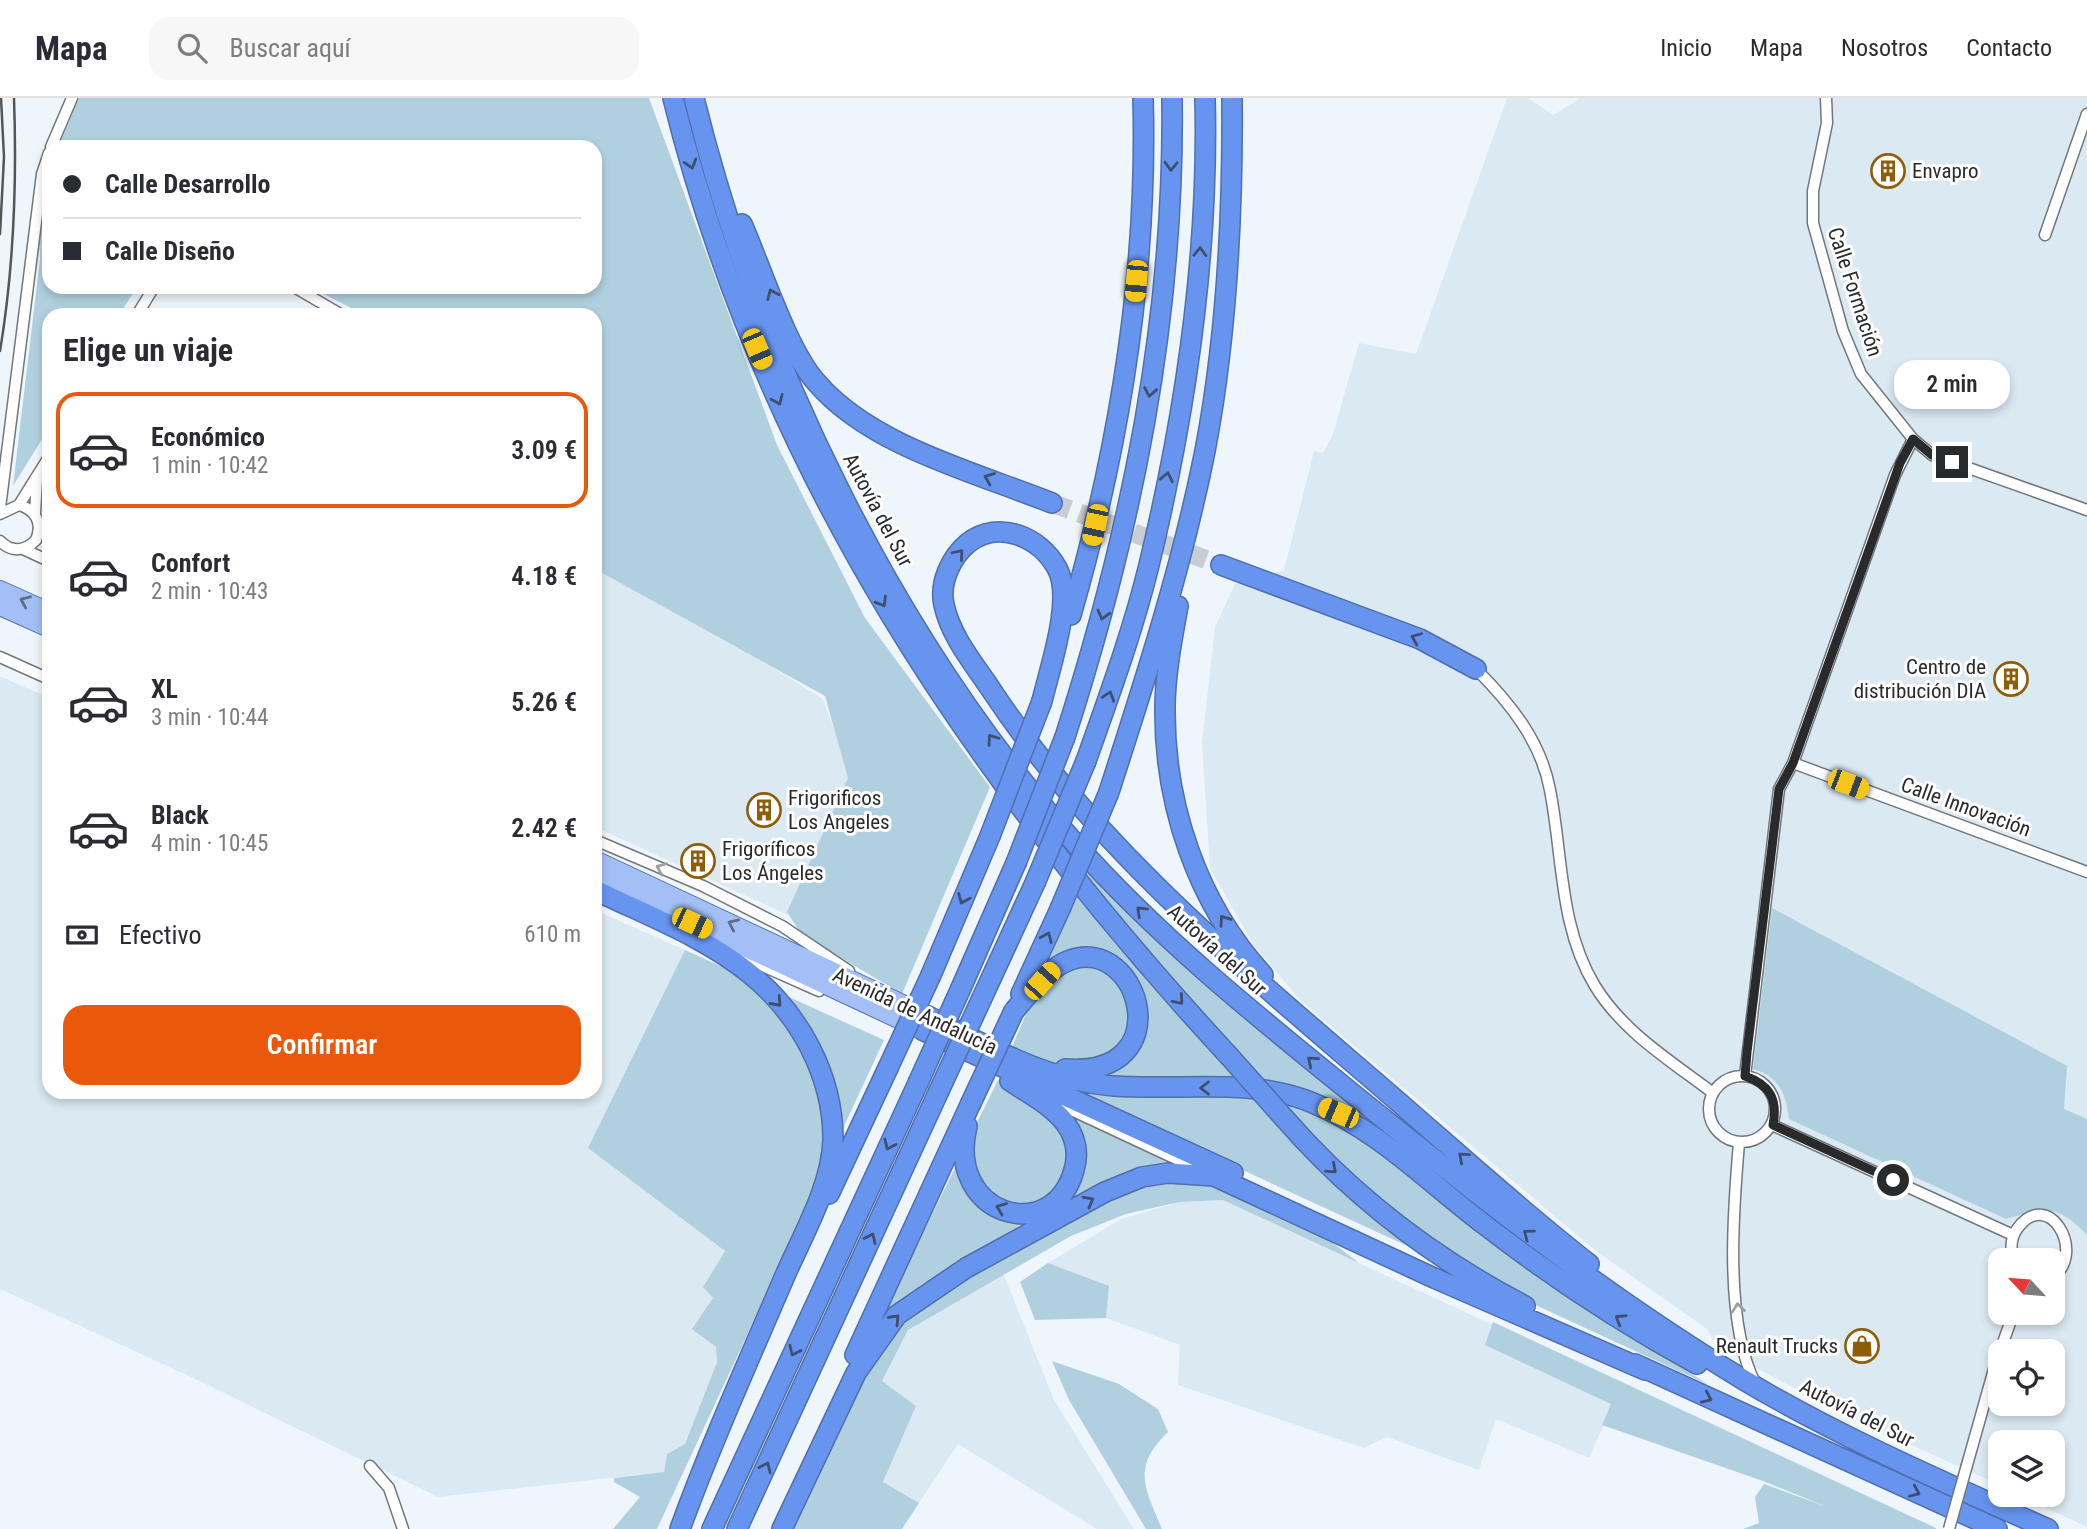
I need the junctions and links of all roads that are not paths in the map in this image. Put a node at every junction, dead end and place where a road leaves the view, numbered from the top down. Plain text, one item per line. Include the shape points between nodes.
1 (72, 98) edge
2 (673, 98) edge
3 (695, 98) edge
4 (1143, 98) edge
5 (1172, 98) edge
6 (1205, 98) edge
7 (1231, 98) edge
8 (1826, 98) edge
9 (2087, 114) edge
10 (54, 140) edge
11 (42, 174) edge
12 (2045, 235) dead end
13 (306, 294) edge
14 (330, 308) edge
15 (1913, 439) junction
16 (42, 468) edge
17 (37, 476) junction
18 (5, 485) junction
19 (1052, 503) tunnel mouth
20 (16, 505) junction
21 (0, 508) edge
22 (2087, 510) edge
23 (0, 514) edge
24 (37, 519) junction
25 (42, 527) edge
26 (1186, 536) junction
27 (1, 544) edge
28 (23, 549) junction
29 (42, 558) edge
30 (1221, 565) tunnel mouth
31 (0, 590) edge
32 (0, 607) edge
33 (42, 609) edge
34 (42, 625) edge
35 (42, 630) edge
36 (0, 657) edge
37 (1476, 669) joint
38 (42, 677) edge
39 (1042, 701) junction
40 (1793, 763) junction
41 (602, 843) edge
42 (602, 863) edge
43 (2087, 872) edge
44 (602, 880) edge
45 (602, 893) edge
46 (602, 893) edge
47 (890, 998) junction
48 (1014, 1010) junction
49 (925, 1023) junction
50 (1314, 1029) junction
51 (1745, 1076) junction
52 (1010, 1082) junction
53 (1713, 1093) junction
54 (970, 1105) junction
55 (1773, 1125) junction
56 (1739, 1143) junction
57 (1214, 1176) junction
58 (2013, 1236) junction
59 (2014, 1248) edge
60 (2065, 1269) edge
61 (1532, 1321) junction
62 (2009, 1325) edge
63 (1726, 1368) junction
64 (1645, 1370) junction
65 (1758, 1388) junction
66 (1877, 1451) junction
67 (370, 1466) dead end
68 (702, 1466) junction
69 (403, 1529) edge
70 (674, 1529) edge
71 (680, 1529) edge
72 (712, 1529) edge
73 (737, 1529) edge
74 (775, 1529) edge
75 (782, 1529) edge
76 (1949, 1529) edge
77 (1997, 1529) edge
78 (2048, 1529) edge

1 - 10 street
2 -> 64 highway, Autovía del Sur, bridge via 708,219 747,325 808,464 920,667 1008,793 1091,897 1321,1160 1419,1243 1468,1275
19 -> 3 highway via 898,442 837,403 816,382 799,357 742,224
63 -> 3 highway, Autovía del Sur via 1559,1258 1237,999 1120,891 1026,785 969,706 889,579 819,446 761,312 711,168
4 - 39 highway via 1142,204 1115,434 1090,548
5 -> 72 highway, bridge via 1167,275 1158,348 1117,561 1065,737 961,988
73 -> 6 highway, bridge via 1035,883 1086,761 1124,652 1149,565 1179,416 1200,270
7 - 26 highway via 1233,159 1220,338 1205,449
8 - 15 street, Calle Formación via 1827,123 1813,191 1812,223 1843,331 1861,374
9 - 12 street
11 - 18 street
13 - 14 street
15 - 22 street, Calle Formación via 1932,455
15 - 40 street via 1895,475
16 - 17 street
17 - 20 street
17 - 24 street
18 - 20 street
18 - 21 street
20 - 23 street
20 - 24 street
24 - 25 street
24 - 28 street via 36,540
48 -> 26 highway, bridge via 1109,792
50 -> 26 highway via 1254,964 1212,904 1175,807 1165,706
27 - 28 street
28 - 29 street
37 -> 30 highway via 1420,639
33 -> 31 main road
32 - 34 main road
32 - 35 street
36 - 38 street
37 - 53 street via 1512,706 1535,745 1550,788 1572,932 1595,987 1630,1030
50 -> 39 highway via 1232,960 1110,842 1009,718 957,640 943,600 944,582 968,543 991,534 1013,533 1032,539 1049,554 1060,573 1065,596
39 -> 68 highway, bridge via 931,975
40 - 43 street, Calle Innovación
40 - 51 street via 1779,789
47 -> 41 street via 782,926
47 -> 42 main road, Avenida de Andalucía
44 - 49 main road, Avenida de Andalucía
45 - 52 street, Avenida de Andalucía
46 -> 68 highway via 698,941 749,973 811,1046 832,1115 833,1142 817,1202
47 - 49 main road, Avenida de Andalucía
48 - 49 highway via 1051,970 1081,958 1093,959 1125,978 1139,1014 1122,1053 1098,1069 1079,1070 1048,1065 983,1035
48 - 54 highway, bridge
49 - 61 highway via 1373,1237
66 -> 49 highway via 1743,1390 1569,1288 1338,1113 1266,1091 1113,1086 1071,1079
63 -> 50 highway via 1704,1346 1572,1251
51 - 53 street via 1732,1077
51 - 55 street via 1765,1085 1773,1096
52 -> 54 highway via 1047,1105 1075,1141 1077,1159 1071,1181 1059,1200 1047,1207 1017,1213 983,1199 974,1189 963,1145
52 - 57 street, Avenida de Andalucía
53 - 56 street via 1711,1121 1718,1131
54 - 74 highway
55 - 56 street via 1761,1138
55 - 58 street
65 -> 56 street via 1743,1350 1734,1273 1731,1231
57 - 61 highway
75 -> 57 highway via 856,1373 897,1315 966,1268 1122,1184 1168,1173
58 - 59 street
58 - 60 street via 2027,1219 2038,1215 2048,1215 2067,1226 2073,1235 2074,1256
61 - 64 highway
62 - 76 street, bridge
63 - 65 highway, Autovía del Sur
64 -> 77 highway, Autovía del Sur
65 - 66 highway, Autovía del Sur
66 - 78 highway, Autovía del Sur
67 - 69 street via 389,1488
68 - 70 highway
68 - 71 highway

